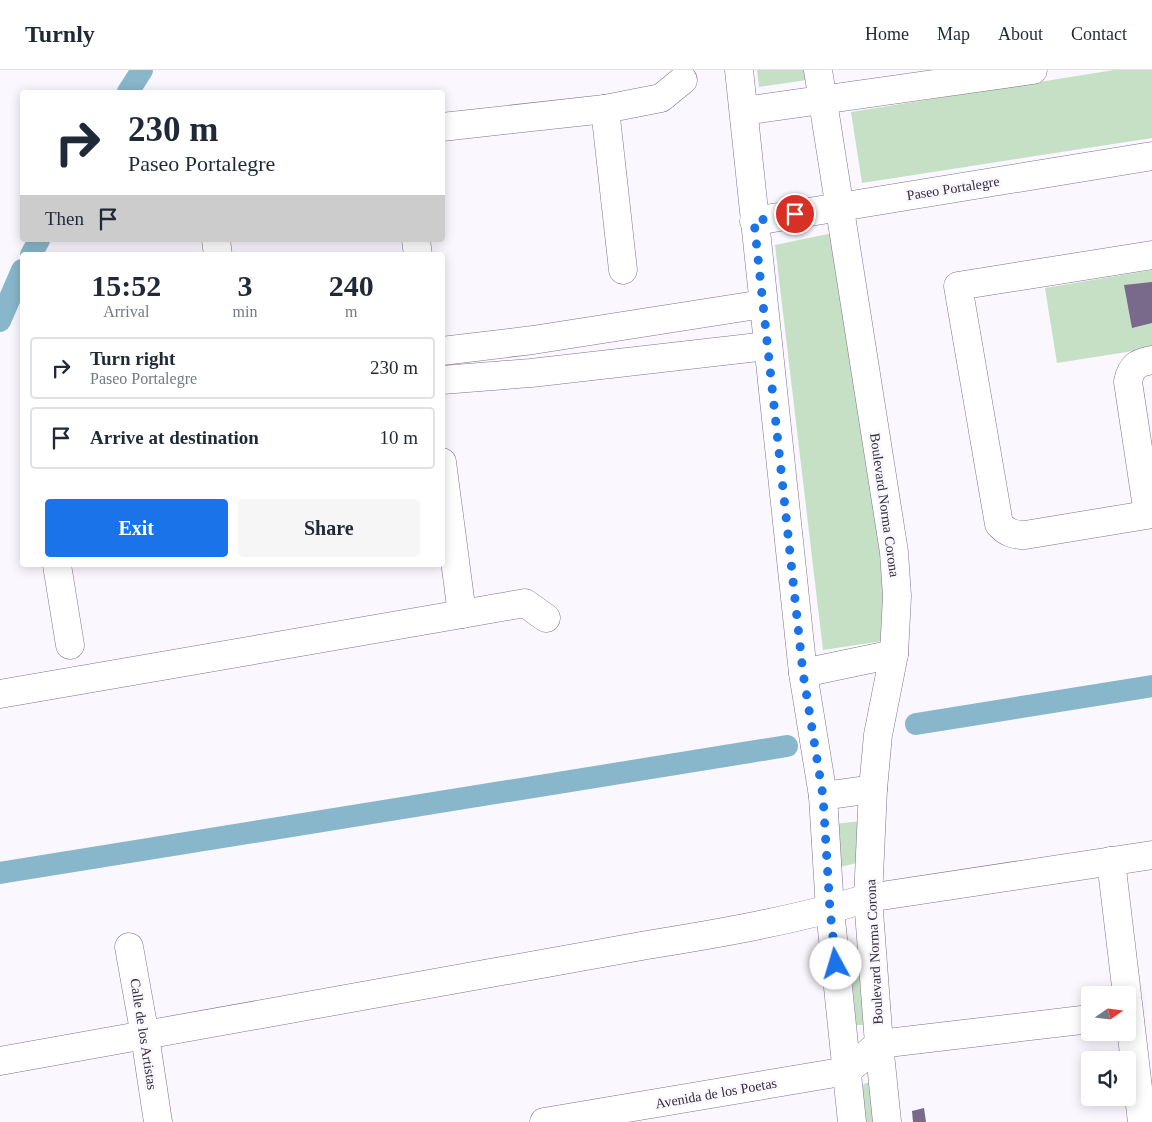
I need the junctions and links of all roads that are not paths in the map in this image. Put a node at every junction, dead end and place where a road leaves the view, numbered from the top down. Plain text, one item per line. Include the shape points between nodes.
1 (739, 70) edge
2 (818, 70) edge
3 (1020, 71) edge
4 (683, 80) dead end
5 (823, 100) junction
6 (605, 109) junction
7 (744, 111) junction
8 (445, 127) edge
9 (1152, 156) edge
10 (840, 207) junction
11 (754, 221) junction
12 (1152, 255) edge
13 (623, 270) dead end
14 (763, 304) junction
15 (768, 346) junction
16 (445, 351) edge
17 (1152, 360) edge
18 (445, 380) edge
19 (445, 485) edge
20 (1150, 514) edge
21 (57, 567) edge
22 (462, 614) junction
23 (546, 618) dead end
24 (70, 644) dead end
25 (894, 654) junction
26 (803, 673) junction
27 (0, 694) edge
28 (873, 789) junction
29 (823, 796) junction
30 (1152, 855) edge
31 (1111, 861) junction
32 (868, 898) junction
33 (830, 910) junction
34 (129, 946) dead end
35 (1126, 986) edge
36 (1081, 1019) edge
37 (145, 1036) junction
38 (1132, 1041) edge
39 (879, 1044) junction
40 (0, 1061) edge
41 (847, 1071) junction
42 (592, 1118) edge
43 (158, 1122) edge
44 (544, 1122) edge
45 (852, 1122) edge
46 (887, 1122) edge
47 (1142, 1122) edge

1 - 7 street
2 - 5 street, Boulevard Norma Corona
3 - 5 street
4 - 6 street via 660,98
5 - 7 street
5 - 10 street, Boulevard Norma Corona
6 - 8 street
6 - 13 street
7 - 11 street
9 - 10 street, Paseo Portalegre
10 - 11 street, Paseo Portalegre
10 - 25 street, Boulevard Norma Corona via 894,552 897,596
11 - 14 street
12 - 20 street via 958,286 999,524 1015,535 1025,535
14 - 15 street
14 - 16 street
15 - 18 street
15 - 26 street
17 - 20 street via 1134,367 1128,382
19 - 22 street
21 - 24 street
22 - 23 street via 525,603
22 - 27 street
25 - 26 street
25 - 28 street, Boulevard Norma Corona via 878,735
26 - 29 street
28 - 29 street
28 - 32 street, Boulevard Norma Corona
29 - 33 street
30 - 31 street
31 - 32 street
31 - 35 street
32 - 33 street
32 - 39 street, Boulevard Norma Corona
33 - 37 street via 734,931
33 - 41 street
34 - 37 street, Calle de los Artistas
36 - 39 street
37 - 40 street
37 - 43 street, Calle de los Artistas
38 - 47 street
39 - 41 street
39 - 46 street, Boulevard Norma Corona
41 - 42 street, Avenida de los Poetas
41 - 45 street
42 - 44 street, Avenida de los Poetas

